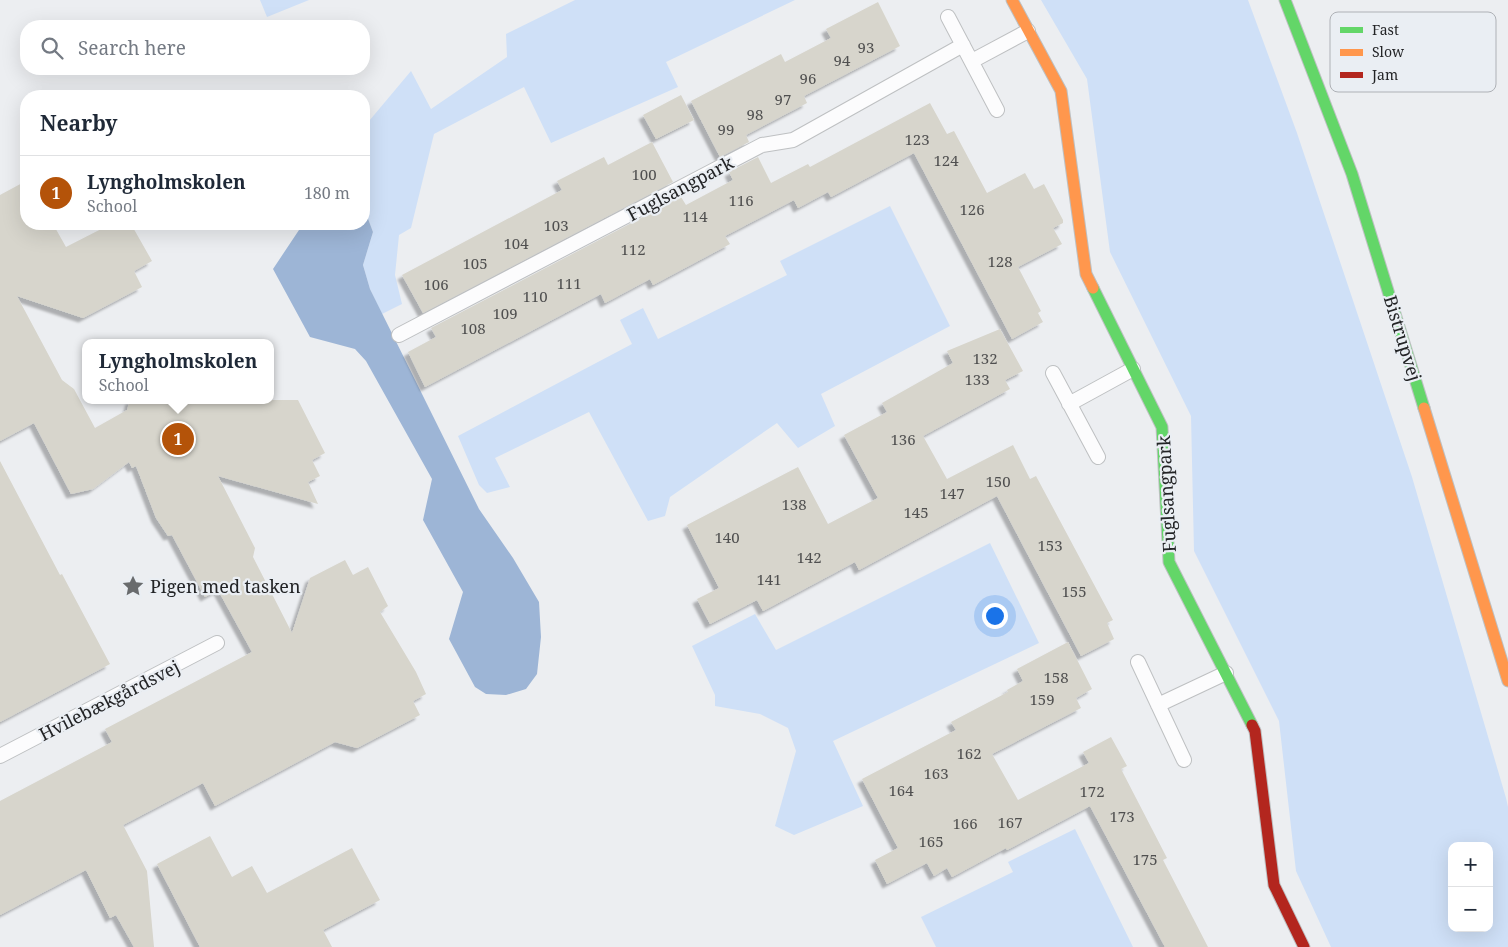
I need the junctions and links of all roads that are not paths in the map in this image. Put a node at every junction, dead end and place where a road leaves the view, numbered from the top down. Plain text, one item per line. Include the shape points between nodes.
1 (1012, 0) edge
2 (1285, 0) edge
3 (948, 17) dead end
4 (1028, 31) junction
5 (962, 45) junction
6 (972, 61) junction
7 (997, 110) dead end
8 (399, 335) dead end
9 (1133, 369) junction
10 (1052, 374) dead end
11 (1069, 404) junction
12 (1098, 457) dead end
13 (217, 643) dead end
14 (1138, 662) dead end
15 (1226, 673) junction
16 (1508, 681) edge
17 (1158, 705) junction
18 (0, 756) edge
19 (1184, 760) dead end
20 (1304, 947) edge

1 - 4 street, Fuglsangpark
2 - 16 street, Bistrupvej via 1352,174
3 - 5 lane
4 - 6 lane
4 - 9 street, Fuglsangpark via 1061,91 1086,274
5 - 6 lane
5 - 8 lane, Fuglsangpark via 793,140 762,145
6 - 7 lane
9 - 11 lane
9 - 15 street, Fuglsangpark via 1162,427 1169,562
10 - 11 lane
11 - 12 lane
13 - 18 lane, Hvilebækgårdsvej
14 - 17 lane
15 - 17 lane
15 - 20 street, Fuglsangpark via 1255,731 1274,885
17 - 19 lane

